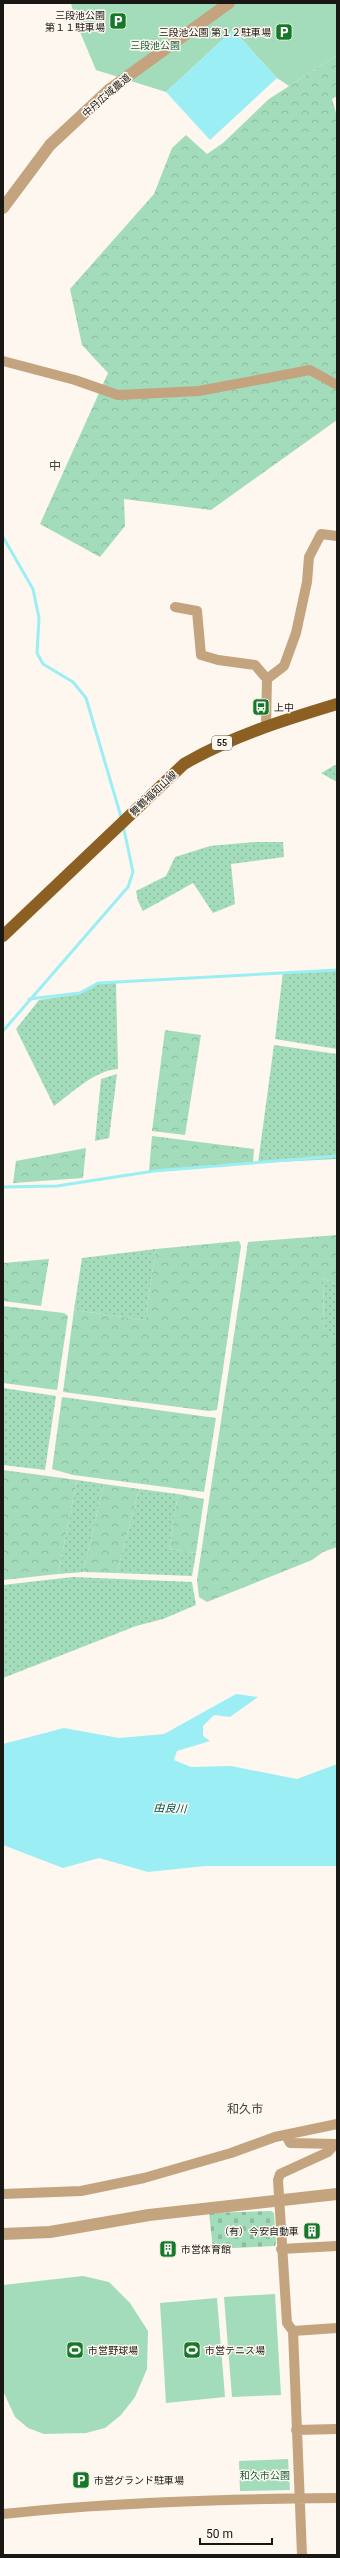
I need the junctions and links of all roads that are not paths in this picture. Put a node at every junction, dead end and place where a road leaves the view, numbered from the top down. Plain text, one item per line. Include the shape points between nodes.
1 (229, 3) edge
2 (3, 208) edge
3 (3, 361) edge
4 (337, 385) edge
5 (337, 536) edge
6 (175, 607) dead end
7 (267, 679) junction
8 (337, 704) edge
9 (266, 726) junction
10 (3, 936) edge
11 (337, 2124) edge
12 (286, 2135) junction
13 (336, 2144) edge
14 (3, 2194) edge
15 (337, 2194) edge
16 (278, 2199) junction
17 (5, 2233) edge
18 (337, 2246) edge
19 (282, 2250) junction
20 (337, 2328) edge
21 (293, 2331) junction
22 (337, 2429) edge
23 (296, 2430) junction
24 (299, 2498) junction
25 (337, 2498) edge
26 (3, 2514) edge
27 (302, 2555) edge

1 - 2 street, 中丹広域農道 via 110,89 50,145
3 - 4 street via 75,380 118,395 199,391 310,370
5 - 7 street via 321,534 309,557 307,582 296,633 284,666
6 - 7 street via 197,611 201,655 255,665
7 - 9 street
8 - 9 main road, 舞鶴福知山線 / 55
9 - 10 main road, 舞鶴福知山線 / 55 via 212,748 184,764
11 - 12 street
12 - 13 street via 290,2143
12 - 14 street via 231,2154 137,2180 81,2191
13 - 16 street via 328,2152 280,2174
15 - 16 street
16 - 17 street via 149,2215 50,2232
16 - 19 street
18 - 19 street
19 - 21 street via 287,2323
20 - 21 street
21 - 23 street
22 - 23 street
23 - 24 street
24 - 25 street
24 - 26 street via 146,2503
24 - 27 street

